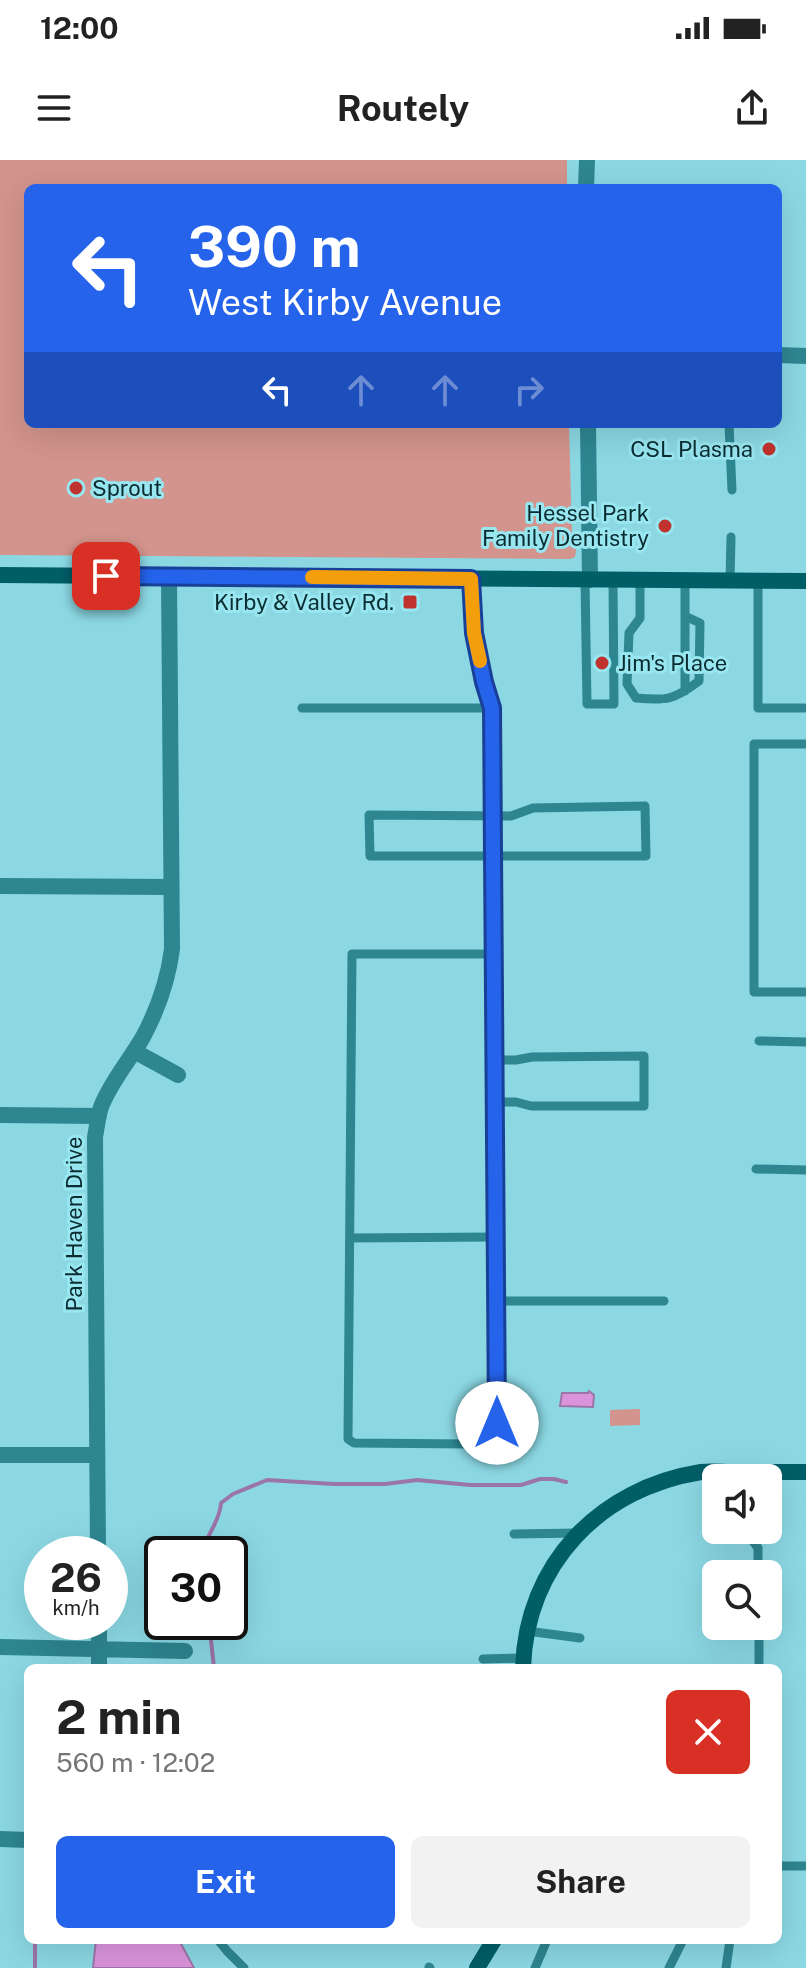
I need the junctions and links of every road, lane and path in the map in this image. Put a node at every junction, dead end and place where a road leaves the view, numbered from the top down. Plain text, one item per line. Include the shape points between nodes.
1 (587, 160) edge
2 (586, 184) edge
3 (782, 355) edge
4 (806, 356) edge
5 (588, 428) edge
6 (729, 428) edge
7 (732, 490) dead end
8 (731, 537) dead end
9 (0, 575) edge
10 (169, 577) junction
11 (471, 579) junction
12 (587, 580) junction
13 (613, 580) junction
14 (640, 580) junction
15 (685, 580) junction
16 (730, 581) junction
17 (758, 581) junction
18 (806, 581) edge
19 (685, 616) junction
20 (685, 691) junction
21 (302, 708) dead end
22 (492, 708) junction
23 (806, 708) edge
24 (806, 744) edge
25 (493, 816) junction
26 (494, 856) junction
27 (0, 886) edge
28 (171, 887) junction
29 (494, 954) junction
30 (806, 992) edge
31 (759, 1041) dead end
32 (806, 1042) edge
33 (134, 1051) junction
34 (495, 1060) junction
35 (178, 1075) dead end
36 (496, 1102) junction
37 (0, 1115) edge
38 (99, 1116) junction
39 (756, 1169) dead end
40 (806, 1170) edge
41 (496, 1237) junction
42 (350, 1238) junction
43 (497, 1301) junction
44 (664, 1301) dead end
45 (497, 1437) joint
46 (0, 1455) edge
47 (96, 1455) junction
48 (702, 1472) edge
49 (806, 1472) edge
50 (782, 1473) edge
51 (579, 1533) junction
52 (514, 1534) dead end
53 (98, 1536) edge
54 (527, 1631) junction
55 (580, 1638) dead end
56 (99, 1640) edge
57 (759, 1640) edge
58 (0, 1647) edge
59 (99, 1650) junction
60 (185, 1651) dead end
61 (483, 1659) dead end
62 (523, 1663) edge
63 (99, 1664) edge
64 (759, 1664) edge
65 (0, 1839) edge
66 (24, 1840) edge
67 (782, 1866) edge
68 (806, 1866) edge
69 (221, 1944) edge
70 (492, 1944) edge
71 (545, 1944) edge
72 (681, 1944) edge
73 (729, 1944) edge
74 (244, 1968) edge
75 (477, 1968) edge
76 (535, 1968) edge
77 (669, 1968) edge
78 (726, 1968) edge

1 - 2 street
3 - 4 street
5 - 12 street
6 - 7 lane
8 - 16 lane
9 - 10 main road
10 - 11 main road
10 - 28 street, Park Haven Drive
11 - 12 main road
11 - 22 street via 474,633
12 - 13 main road
12 - 13 lane via 587,704 614,704
13 - 14 main road
14 - 15 main road
14 - 20 lane via 640,618 629,633 627,684 636,698 668,699
15 - 16 main road
15 - 19 lane
16 - 17 main road
17 - 18 main road
17 - 23 lane via 758,708
19 - 20 lane
19 - 20 lane via 700,623 699,681
21 - 22 lane
22 - 25 street
24 - 30 lane via 754,744 754,992
25 - 26 street
25 - 26 lane via 369,815 370,856
25 - 26 lane via 533,808 645,806 646,856
26 - 29 street
27 - 28 street
28 - 33 street, Park Haven Drive via 171,962 154,1015
29 - 34 street
29 - 42 lane via 352,954
31 - 32 lane
33 - 35 street
33 - 38 street, Park Haven Drive
34 - 36 street
34 - 36 lane via 644,1056 644,1106
36 - 41 street
37 - 38 street
38 - 47 street, Park Haven Drive
39 - 40 lane
41 - 42 lane
41 - 43 street
42 - 45 lane via 348,1439 470,1444
43 - 44 lane
43 - 45 street
46 - 47 street
47 - 53 street, Park Haven Drive
48 - 51 main road via 633,1494
49 - 50 main road
51 - 52 lane
51 - 54 main road via 556,1559
54 - 55 lane
54 - 62 main road
56 - 59 street
57 - 64 lane
58 - 59 street
59 - 60 street
59 - 63 street
61 - 62 lane
65 - 66 street
67 - 68 lane
69 - 74 lane
70 - 75 main road
71 - 76 lane
72 - 77 lane
73 - 78 lane

